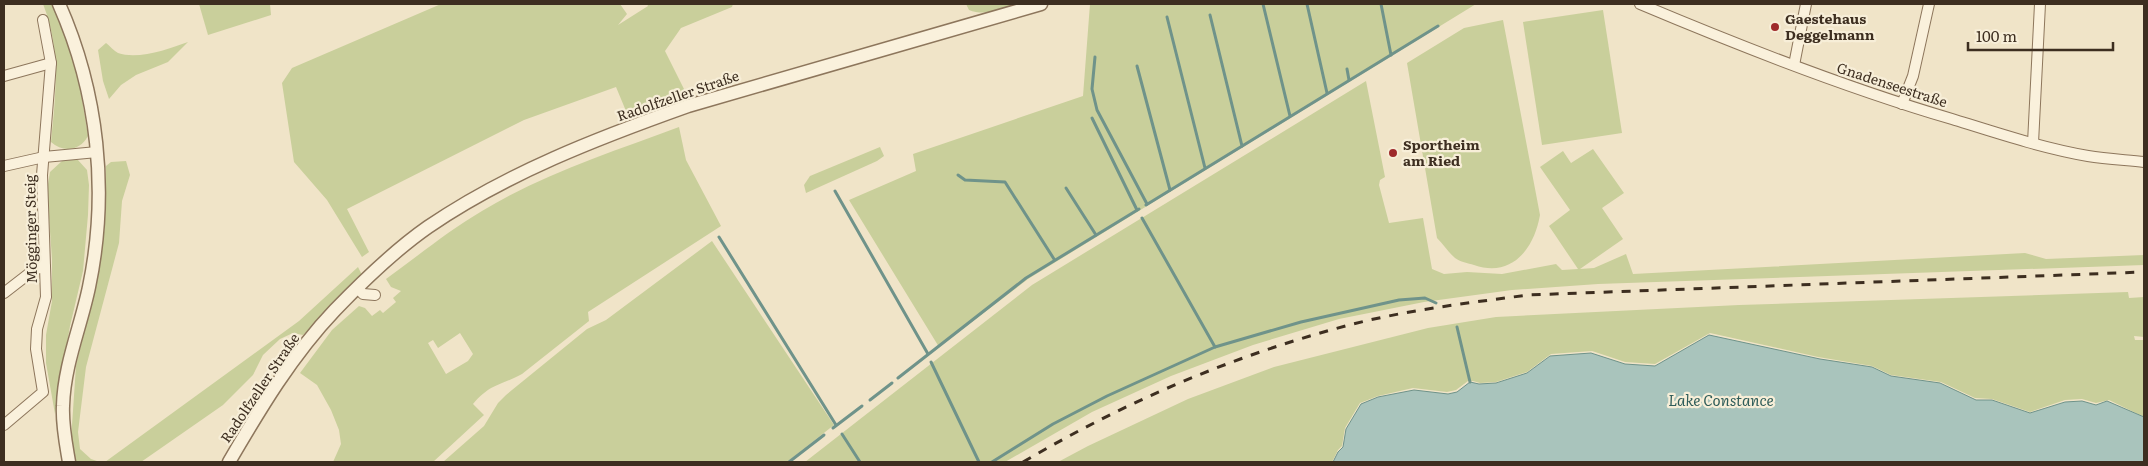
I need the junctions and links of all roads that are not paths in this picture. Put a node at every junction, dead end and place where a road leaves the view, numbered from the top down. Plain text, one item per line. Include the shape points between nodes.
1 (59, 4) edge
2 (1041, 4) edge
3 (1640, 4) edge
4 (1806, 4) edge
5 (1929, 4) edge
6 (2040, 4) edge
7 (44, 20) dead end
8 (51, 63) junction
9 (1794, 65) junction
10 (4, 76) edge
11 (1902, 104) junction
12 (2032, 143) junction
13 (97, 152) junction
14 (44, 157) junction
15 (2144, 162) edge
16 (4, 166) edge
17 (45, 267) junction
18 (358, 288) junction
19 (4, 293) edge
20 (375, 295) dead end
21 (4, 425) edge
22 (70, 462) edge
23 (229, 462) edge

1 - 13 street via 87,86
2 - 18 street, Radolfzeller Straße via 743,89 623,130 516,175 476,197 426,228
3 - 9 street, Gnadenseestraße
4 - 9 street
5 - 11 street via 1913,76
6 - 12 street
7 - 8 street, Mögginger Steig
8 - 10 street
8 - 14 street, Mögginger Steig
9 - 11 street, Gnadenseestraße
11 - 12 street, Gnadenseestraße
12 - 15 street, Gnadenseestraße via 2088,156
13 - 14 street
13 - 22 street via 94,256 66,379 63,406
14 - 16 street
14 - 17 street, Mögginger Steig
17 - 19 street via 35,269
17 - 21 street, Mögginger Steig via 46,297 37,329 36,349 43,392
18 - 20 street via 363,294
18 - 23 street, Radolfzeller Straße via 298,355

